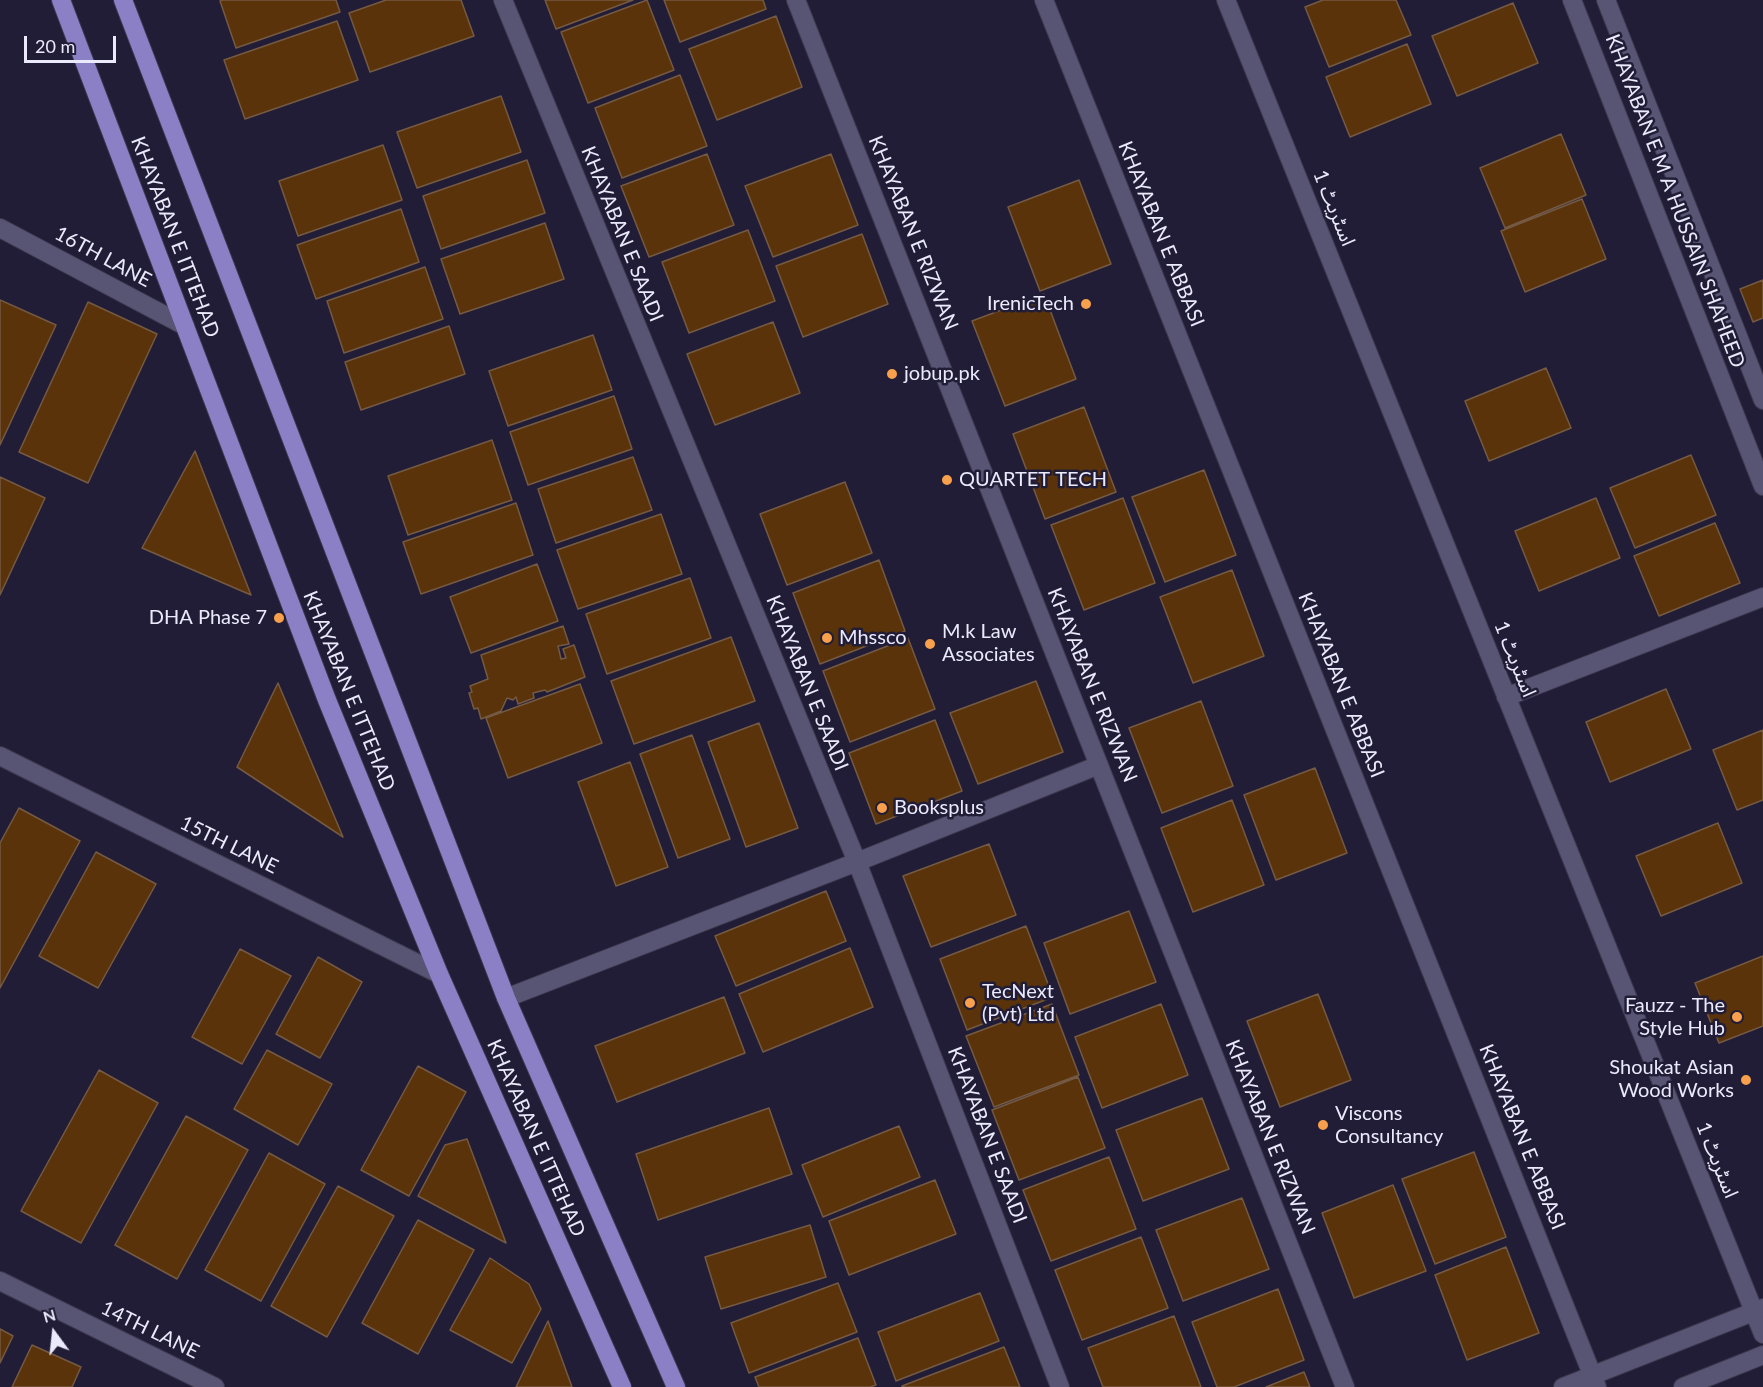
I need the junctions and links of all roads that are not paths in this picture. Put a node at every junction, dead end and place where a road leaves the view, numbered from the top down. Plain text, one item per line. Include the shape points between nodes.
1 (61, 0) edge
2 (123, 0) edge
3 (503, 0) edge
4 (796, 0) edge
5 (1044, 0) edge
6 (1226, 0) edge
7 (1572, 0) edge
8 (1606, 0) edge
9 (0, 228) edge
10 (184, 326) junction
11 (1763, 400) edge
12 (1763, 486) edge
13 (1763, 597) edge
14 (1506, 697) junction
15 (0, 756) edge
16 (1099, 765) junction
17 (857, 862) junction
18 (439, 974) junction
19 (506, 998) junction
20 (0, 1281) edge
21 (1753, 1312) edge
22 (1763, 1335) edge
23 (1761, 1356) edge
24 (1598, 1378) edge
25 (215, 1387) edge
26 (622, 1387) edge
27 (676, 1387) edge
28 (1060, 1387) edge
29 (1345, 1387) edge
30 (1563, 1387) edge
31 (1683, 1387) edge

1 - 10 main road, KHAYABAN E ITTEHAD
2 - 19 main road, KHAYABAN E ITTEHAD
3 - 17 street, KHAYABAN E SAADI
4 - 16 street, KHAYABAN E RIZWAN
5 - 24 street, KHAYABAN E ABBASI
6 - 14 street, اسٹریٹ 1
7 - 12 street, KHAYABAN E M A HUSSAIN SHAHEED
8 - 11 street, KHAYABAN E M A HUSSAIN SHAHEED
9 - 10 street, 16TH LANE
10 - 18 main road, KHAYABAN E ITTEHAD via 327,700
13 - 14 street
14 - 21 street, اسٹریٹ 1
15 - 18 street, 15TH LANE
16 - 17 street
16 - 29 street, KHAYABAN E RIZWAN
17 - 19 street
17 - 28 street, KHAYABAN E SAADI
18 - 26 main road, KHAYABAN E ITTEHAD
19 - 27 main road, KHAYABAN E ITTEHAD
20 - 25 street, 14TH LANE
21 - 22 street, اسٹریٹ 1
21 - 24 street
23 - 31 street
24 - 30 street

